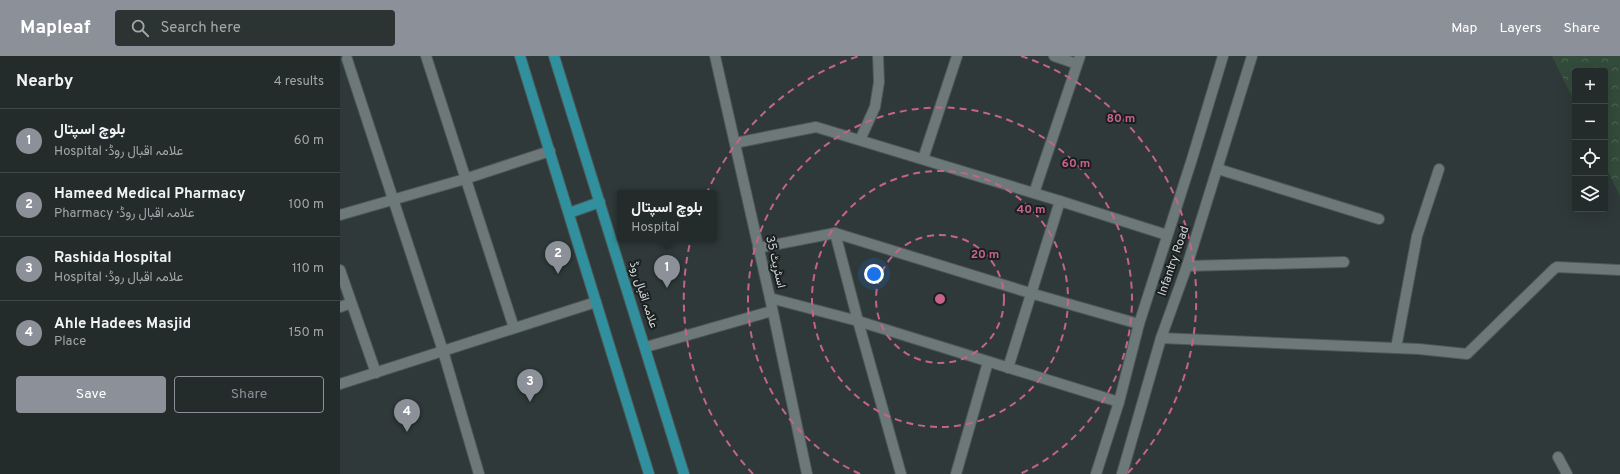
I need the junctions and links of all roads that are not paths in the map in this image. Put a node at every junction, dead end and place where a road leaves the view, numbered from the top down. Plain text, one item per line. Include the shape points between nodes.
1 (426, 56) edge
2 (520, 56) edge
3 (554, 56) edge
4 (715, 56) edge
5 (878, 56) edge
6 (957, 56) edge
7 (1054, 56) edge
8 (1223, 56) edge
9 (1252, 56) edge
10 (347, 59) dead end
11 (1078, 60) edge
12 (860, 140) junction
13 (735, 143) junction
14 (550, 151) junction
15 (923, 159) junction
16 (1218, 169) junction
17 (1439, 169) dead end
18 (465, 178) junction
19 (1034, 193) junction
20 (393, 200) junction
21 (1060, 200) junction
22 (600, 202) junction
23 (569, 213) junction
24 (340, 215) edge
25 (1379, 219) dead end
26 (835, 234) junction
27 (1167, 235) junction
28 (758, 248) junction
29 (1344, 262) dead end
30 (1187, 266) junction
31 (340, 270) edge
32 (1620, 270) edge
33 (1030, 293) junction
34 (770, 298) junction
35 (596, 302) junction
36 (352, 303) junction
37 (340, 307) edge
38 (772, 311) junction
39 (858, 321) junction
40 (1139, 324) junction
41 (514, 328) junction
42 (1161, 338) junction
43 (646, 348) junction
44 (1396, 348) junction
45 (443, 351) junction
46 (988, 362) junction
47 (1008, 368) junction
48 (376, 373) junction
49 (340, 384) edge
50 (1119, 402) junction
51 (1558, 457) dead end
52 (478, 474) edge
53 (649, 474) edge
54 (684, 474) edge
55 (807, 474) edge
56 (901, 474) edge
57 (956, 474) edge
58 (1096, 474) edge
59 (1122, 474) edge
60 (1567, 474) edge

1 - 18 street
2 - 14 main road
3 - 22 main road, علامہ اقبال روڈ
4 - 13 street, اسٹریٹ 35
5 - 12 street via 879,82 875,107
6 - 15 street
7 - 11 street
8 - 27 street, Infantry Road
9 - 16 street, Infantry Road
10 - 20 street
11 - 19 street
12 - 13 street via 816,127
12 - 15 street
13 - 28 street, اسٹریٹ 35
14 - 18 street
14 - 23 main road
15 - 19 street
16 - 25 street
16 - 30 street, Infantry Road
17 - 44 street via 1417,236
18 - 20 street
18 - 41 street
19 - 21 street
20 - 24 street
20 - 45 street
21 - 27 street
21 - 33 street
22 - 23 main road
22 - 43 main road, علامہ اقبال روڈ
23 - 35 main road
26 - 28 street
26 - 33 street
26 - 39 street
27 - 40 street, Infantry Road
28 - 34 street, اسٹریٹ 35
29 - 30 street
30 - 42 street, Infantry Road
31 - 36 street
32 - 44 street via 1557,267 1467,354
33 - 40 street
33 - 47 street
34 - 38 street, اسٹریٹ 35
34 - 39 street
35 - 41 street
35 - 53 main road
36 - 37 street
36 - 48 street
38 - 43 street
38 - 55 street, اسٹریٹ 35
39 - 46 street
39 - 56 street
40 - 50 street, Infantry Road
41 - 45 street
42 - 44 street
42 - 59 street, Infantry Road
43 - 54 main road, علامہ اقبال روڈ
45 - 48 street
45 - 52 street
46 - 47 street
46 - 57 street
47 - 50 street
48 - 49 street
50 - 58 street, Infantry Road
51 - 60 street

